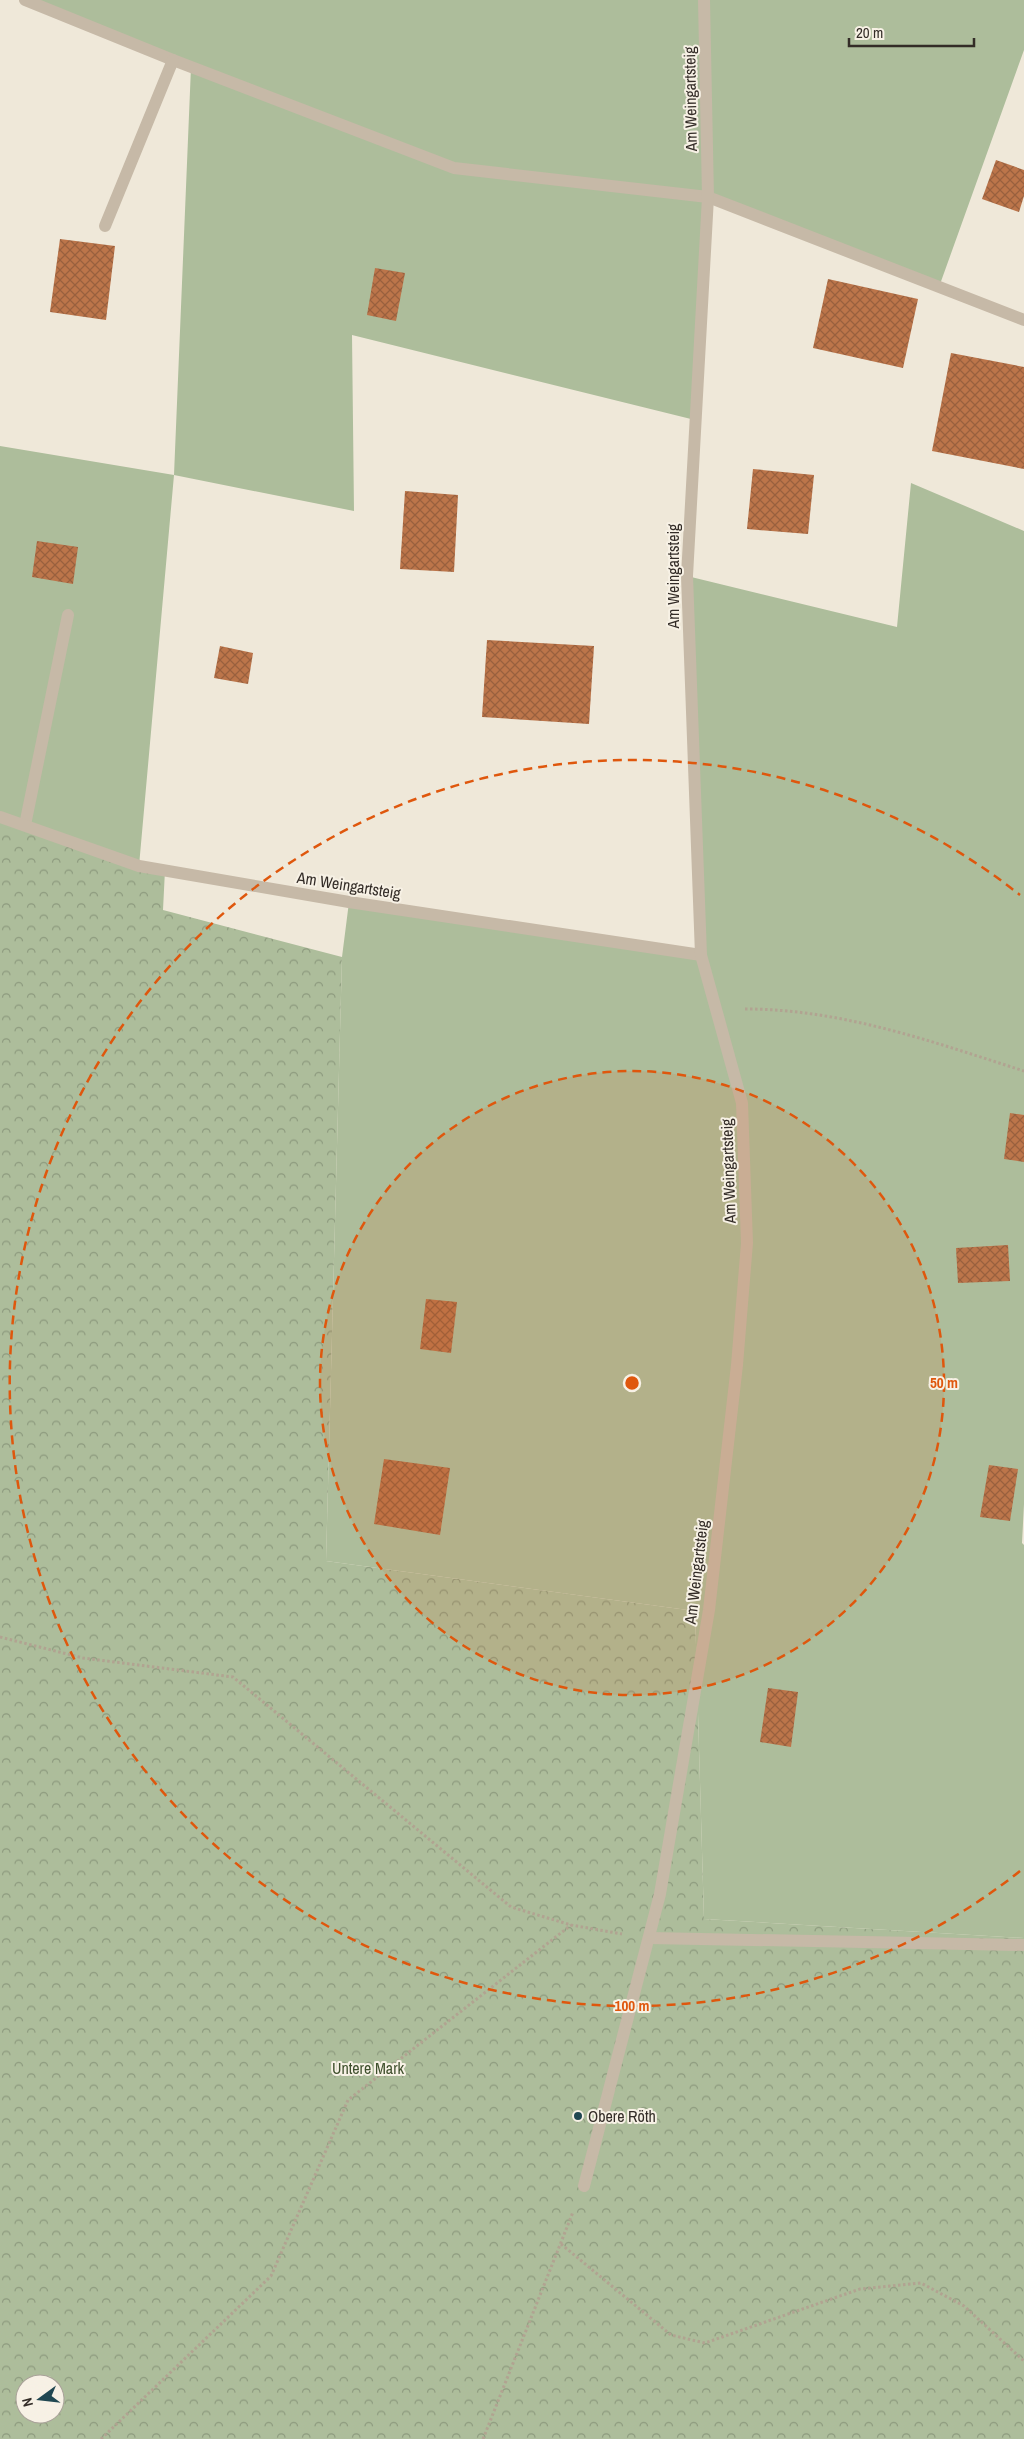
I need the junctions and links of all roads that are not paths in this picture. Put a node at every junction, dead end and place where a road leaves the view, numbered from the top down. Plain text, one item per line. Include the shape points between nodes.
1 (25, 0) edge
2 (704, 0) edge
3 (173, 60) junction
4 (708, 197) junction
5 (105, 226) dead end
6 (1024, 320) edge
7 (68, 615) dead end
8 (0, 817) edge
9 (25, 825) junction
10 (701, 955) junction
11 (649, 1938) junction
12 (1024, 1945) edge
13 (584, 2186) road end

1 - 3 street
2 - 4 street, Am Weingartsteig
3 - 4 street via 454,168
3 - 5 street
4 - 6 street
4 - 10 street, Am Weingartsteig via 687,576
7 - 9 street
8 - 9 street, Am Weingartsteig
9 - 10 street, Am Weingartsteig via 139,866 349,902
10 - 11 street, Am Weingartsteig via 742,1104 747,1243 709,1610 660,1894
11 - 12 street
11 - 13 street, Am Weingartsteig

